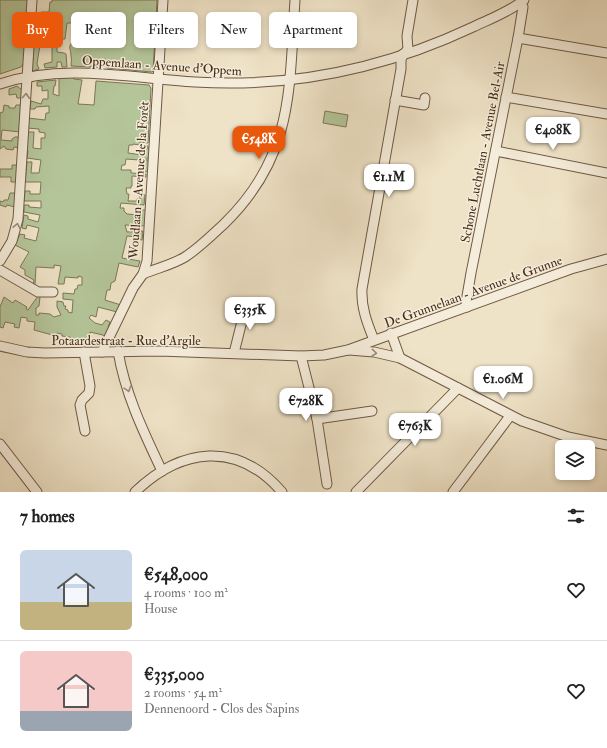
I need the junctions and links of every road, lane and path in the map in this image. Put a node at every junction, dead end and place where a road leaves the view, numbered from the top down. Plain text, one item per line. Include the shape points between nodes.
1 (32, 0) edge
2 (163, 0) edge
3 (295, 0) edge
4 (413, 0) edge
5 (522, 1) edge
6 (518, 38) junction
7 (607, 53) edge
8 (404, 54) junction
9 (28, 76) junction
10 (158, 79) junction
11 (289, 80) junction
12 (0, 84) edge
13 (506, 97) junction
14 (425, 98) dead end
15 (396, 100) junction
16 (607, 114) edge
17 (496, 151) junction
18 (607, 173) edge
19 (607, 259) edge
20 (0, 261) edge
21 (0, 270) edge
22 (143, 274) junction
23 (54, 292) dead end
24 (246, 305) dead end
25 (467, 307) junction
26 (391, 334) junction
27 (374, 340) junction
28 (0, 346) edge
29 (348, 350) junction
30 (118, 351) junction
31 (84, 352) junction
32 (102, 352) junction
33 (234, 353) junction
34 (301, 356) junction
35 (400, 358) junction
36 (458, 388) junction
37 (372, 411) dead end
38 (510, 416) junction
39 (317, 419) junction
40 (85, 431) dead end
41 (0, 444) edge
42 (607, 445) edge
43 (162, 471) junction
44 (327, 484) dead end
45 (37, 492) edge
46 (134, 492) edge
47 (282, 492) edge
48 (356, 492) edge
49 (453, 492) edge

1 - 9 street
2 - 10 street, Woudlaan - Avenue de la Forêt
3 - 11 street
4 - 8 street via 407,36 408,49
5 - 6 street, Schone Luchtlaan - Avenue Bel-Air
5 - 8 street, Oppemlaan - Avenue d'Oppem via 505,12 454,36
6 - 7 street
6 - 13 street, Schone Luchtlaan - Avenue Bel-Air
8 - 11 street, Oppemlaan - Avenue d'Oppem via 354,69
8 - 15 street
9 - 10 street, Oppemlaan - Avenue d'Oppem via 73,72
9 - 12 street, Oppemlaan - Avenue d'Oppem
20 -> 9 street via 12,241 18,219
10 - 11 street, Oppemlaan - Avenue d'Oppem via 224,83
10 - 22 street, Woudlaan - Avenue de la Forêt via 147,261
11 - 22 street via 279,139 267,168 251,195 192,252
13 - 16 street
13 - 17 street, Schone Luchtlaan - Avenue Bel-Air
14 - 15 street via 424,106
15 - 27 street via 362,289 362,304
17 - 18 street
17 - 25 street, Schone Luchtlaan - Avenue Bel-Air
19 - 25 street, De Grunnelaan - Avenue de Grunne
21 - 23 street via 38,292
22 - 32 street, Woudlaan - Avenue de la Forêt via 133,288
24 - 33 street
25 - 26 street, De Grunnelaan - Avenue de Grunne
26 - 27 street, De Grunnelaan - Avenue de Grunne
26 - 35 street
27 - 29 street, De Grunnelaan - Avenue de Grunne
28 - 31 street, Potaardestraat - Rue d'Argile via 38,353
29 - 34 street, Potaardestraat - Rue d'Argile
29 -> 35 street
30 - 32 street, Potaardestraat - Rue d'Argile
30 - 33 street, Potaardestraat - Rue d'Argile
30 -> 43 street via 135,414
31 - 32 street, Potaardestraat - Rue d'Argile
31 - 40 street via 90,386 89,393 80,405
33 - 34 street, Potaardestraat - Rue d'Argile
34 - 39 street
35 - 36 street
36 - 38 street
36 - 48 street
37 - 39 street
38 - 42 street via 562,435
38 - 49 street
39 - 44 street
41 - 45 street
43 - 46 street
43 - 47 street via 193,457 231,458 258,470

